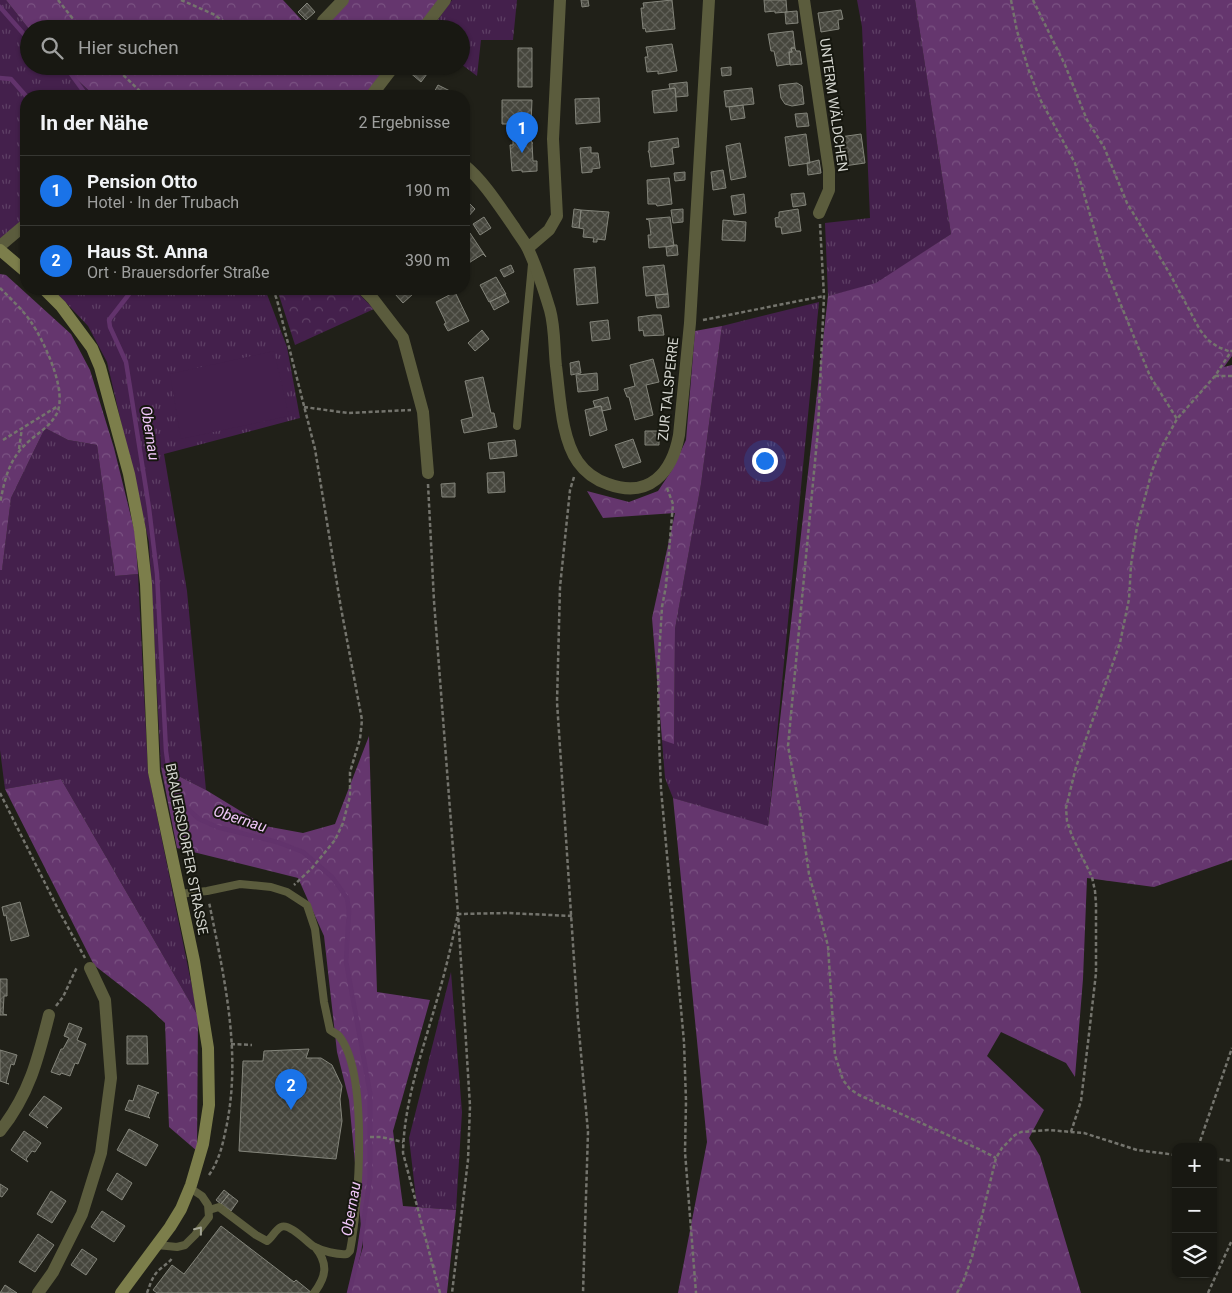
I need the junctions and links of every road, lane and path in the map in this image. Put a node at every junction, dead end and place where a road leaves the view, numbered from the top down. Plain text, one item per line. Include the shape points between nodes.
1 (58, 0) edge
2 (181, 0) edge
3 (343, 0) edge
4 (445, 0) edge
5 (560, 0) edge
6 (709, 0) edge
7 (804, 0) edge
8 (1011, 0) edge
9 (1033, 0) edge
10 (73, 20) edge
11 (222, 20) edge
12 (324, 20) edge
13 (430, 20) edge
14 (123, 75) edge
15 (387, 75) edge
16 (139, 90) edge
17 (376, 90) edge
18 (470, 173) edge
19 (819, 213) joint
20 (20, 229) edge
21 (0, 246) edge
22 (528, 248) junction
23 (0, 250) edge
24 (532, 262) junction
25 (20, 267) edge
26 (0, 288) edge
27 (49, 295) edge
28 (276, 295) edge
29 (369, 295) edge
30 (824, 296) junction
31 (716, 317) dead end
32 (1231, 351) edge
33 (1214, 376) junction
34 (1232, 376) edge
35 (58, 406) junction
36 (304, 407) junction
37 (422, 409) junction
38 (1177, 419) junction
39 (517, 426) dead end
40 (22, 428) junction
41 (2, 440) dead end
42 (19, 450) junction
43 (577, 461) junction
44 (428, 473) joint
45 (658, 478) junction
46 (0, 503) edge
47 (0, 793) edge
48 (287, 892) junction
49 (179, 894) junction
50 (458, 914) junction
51 (572, 916) junction
52 (82, 954) junction
53 (90, 968) joint
54 (49, 1015) joint
55 (231, 1044) dead end
56 (252, 1045) dead end
57 (1232, 1048) edge
58 (0, 1131) edge
59 (1071, 1132) junction
60 (381, 1137) dead end
61 (404, 1142) junction
62 (1199, 1143) edge
63 (1172, 1154) edge
64 (996, 1158) junction
65 (1217, 1159) edge
66 (1232, 1161) edge
67 (190, 1188) junction
68 (209, 1210) junction
69 (1232, 1240) edge
70 (157, 1245) junction
71 (314, 1246) junction
72 (38, 1293) edge
73 (121, 1293) edge
74 (314, 1293) edge
75 (440, 1293) edge
76 (452, 1293) edge
77 (583, 1293) edge
78 (696, 1293) edge
79 (957, 1293) edge
80 (1208, 1293) edge

1 - 10 path
2 - 11 path
3 - 12 street
4 - 13 street
5 - 22 street via 553,139 557,216 549,230
6 - 45 street, ZUR TALSPERRE via 690,323 680,435 672,460
7 - 19 street, UNTERM WÄLDCHEN via 829,170 829,190
8 - 38 path via 1029,71 1074,163 1105,266 1150,376
9 - 32 path via 1087,120 1104,147 1127,203 1200,330 1218,347
14 - 16 path
15 - 17 street
18 - 22 street, ZUR TALSPERRE
19 - 30 path
20 - 21 street
22 - 24 street, ZUR TALSPERRE
23 - 25 street
24 - 39 lane
24 - 43 street, ZUR TALSPERRE via 550,312 561,409
26 - 35 path via 31,322 42,341 59,387
27 - 49 street, BRAUERSDORFER STRASSE via 79,330 100,367 129,474 146,584 154,772
28 - 36 path
29 - 37 street via 403,338
30 - 31 path
30 - 64 path via 814,484 788,746 809,874 828,946 835,1055 843,1080 859,1095
32 - 33 path
33 - 34 path
33 - 38 path
35 - 40 path
35 - 42 path via 50,423
36 - 37 path via 348,413
36 - 48 path via 315,449 362,720 343,823 335,840
37 - 44 street
38 - 59 path via 1152,471 1137,526 1129,599 1120,643 1076,767 1066,808 1072,836 1092,877 1096,904 1096,973 1090,1034 1081,1100
40 - 41 path
40 - 42 path
42 - 46 path via 8,471
43 - 45 street, ZUR TALSPERRE via 601,481 628,489 649,485
43 - 51 path via 570,490 560,587 557,702
44 - 50 path
45 - 78 path via 667,488 673,504 658,672 659,749 684,1042 685,1152
47 - 52 path
48 - 49 lane via 240,884
48 - 71 lane via 307,905 315,929 330,1030 339,1035 348,1053 357,1093 358,1177 350,1251 344,1254
49 - 67 street, BRAUERSDORFER STRASSE via 208,1048 209,1105 203,1144
50 - 51 path
50 - 61 path via 409,1106
50 - 76 path via 470,1106 468,1160
51 - 77 path via 588,1132
52 - 53 path
52 - 54 path via 63,997
53 - 72 street via 105,1000 110,1078 101,1153 82,1214
54 - 58 street via 37,1065 15,1110
55 - 56 path
57 - 62 path
59 - 63 path via 1137,1150
59 - 64 path via 1021,1132 1010,1139
60 - 61 path
61 - 75 path via 403,1153
64 - 79 path via 972,1258
65 - 66 path
67 - 68 lane via 202,1196
67 - 70 street, BRAUERSDORFER STRASSE
70 -> 68 lane via 177,1248 185,1245 206,1221
68 - 71 lane via 219,1207 264,1240 269,1240 285,1226
69 - 80 path
70 - 73 street, BRAUERSDORFER STRASSE
71 - 74 lane via 324,1268

